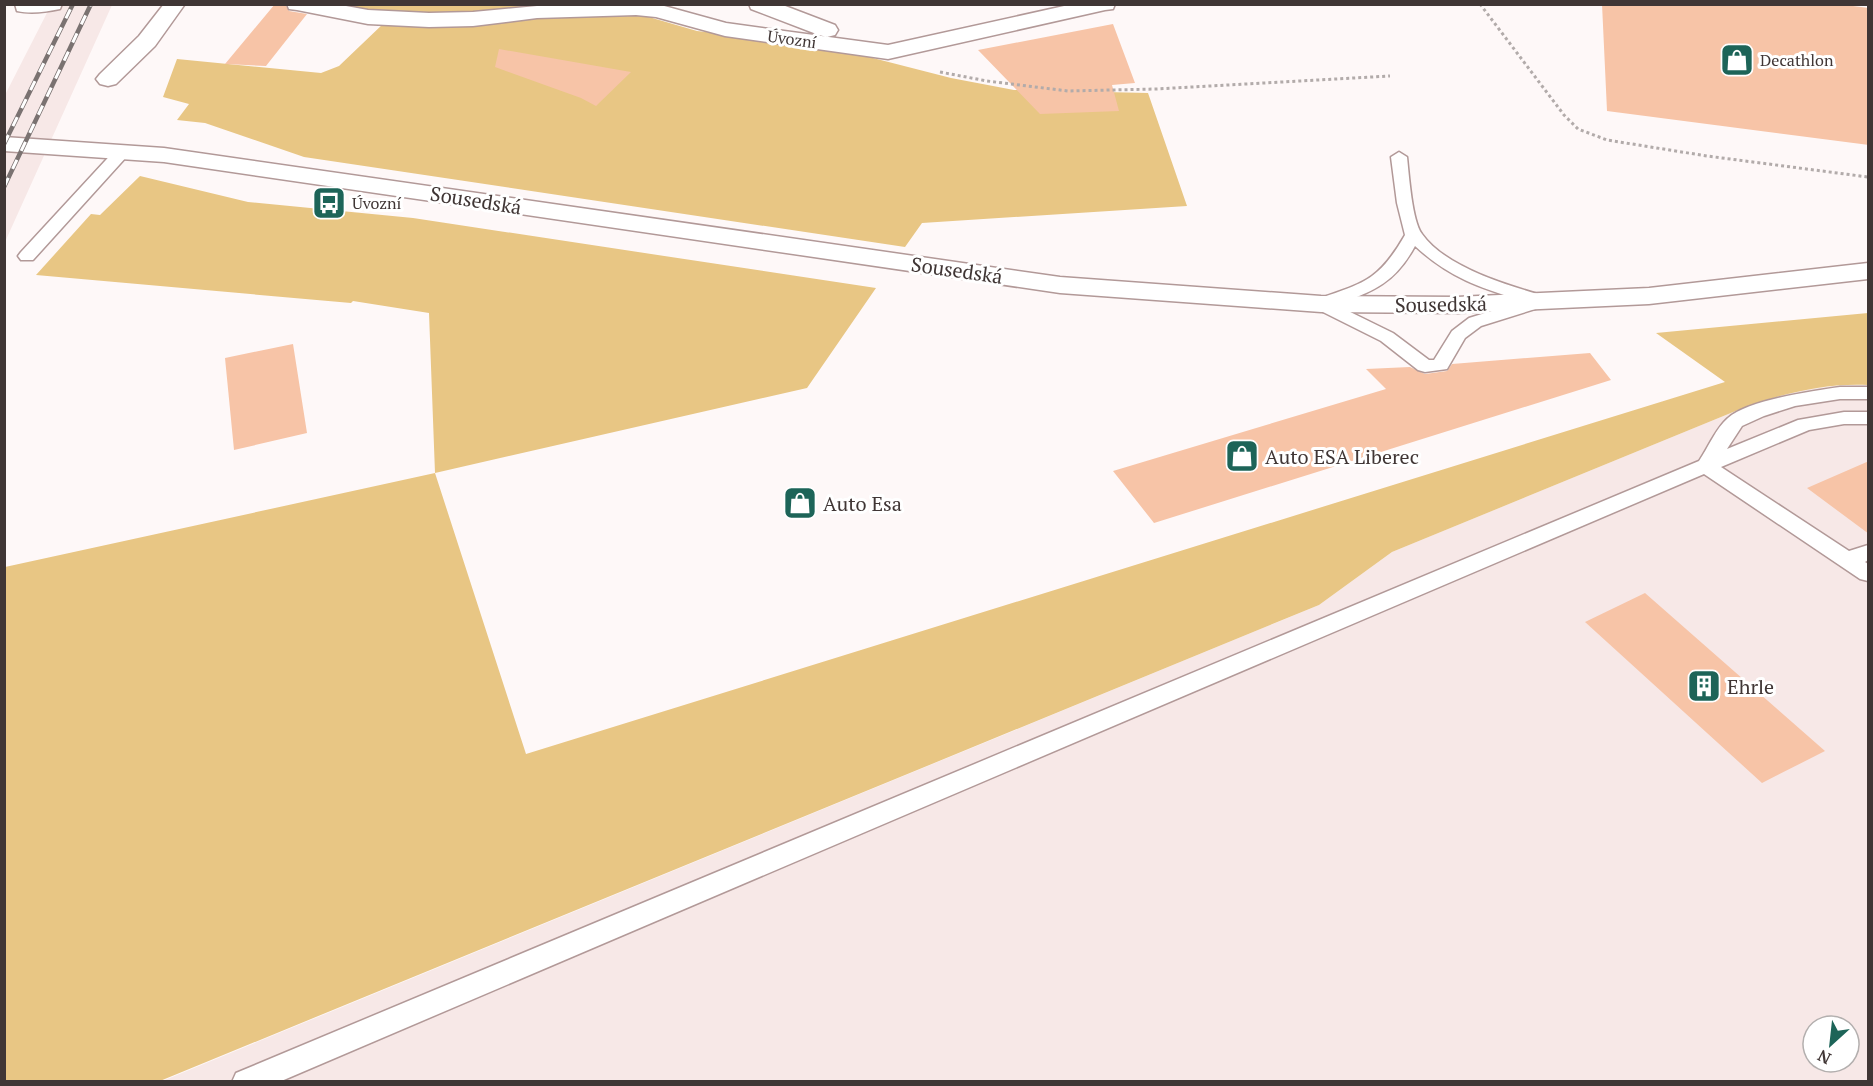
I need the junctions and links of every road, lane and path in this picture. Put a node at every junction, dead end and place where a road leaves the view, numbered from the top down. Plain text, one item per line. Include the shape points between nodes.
1 (52, 4) edge
2 (175, 4) edge
3 (297, 4) edge
4 (759, 4) edge
5 (1105, 4) edge
6 (1480, 4) edge
7 (25, 6) dead end
8 (888, 52) junction
9 (1390, 76) dead end
10 (108, 79) dead end
11 (4, 144) edge
12 (50, 147) junction
13 (123, 151) junction
14 (4, 157) edge
15 (1399, 157) dead end
16 (1869, 177) edge
17 (1413, 235) junction
18 (27, 256) dead end
19 (1869, 271) edge
20 (1542, 301) junction
21 (1321, 304) junction
22 (1869, 393) edge
23 (1869, 418) edge
24 (1706, 466) junction
25 (1859, 556) edge
26 (1869, 574) edge
27 (246, 1082) edge

1 - 7 street
2 - 10 street via 147,41
3 - 8 street, Úvozní via 368,16 429,20 636,9 725,29
4 - 8 street
5 - 8 street, Úvozní
6 - 16 path via 1578,129 1607,140
8 - 9 path via 932,70 1068,91
11 - 12 street, Sousedská
12 - 13 street, Sousedská
12 - 14 street, Sousedská
13 - 18 lane
13 - 21 street, Sousedská via 1060,285
15 - 17 lane
17 - 20 lane via 1437,257 1481,282
17 - 21 lane via 1386,275
19 - 20 street, Sousedská via 1649,296
20 - 21 street, Sousedská
20 - 21 lane via 1475,322 1458,335 1440,365 1425,366 1387,337
22 - 24 lane via 1792,400 1746,417 1735,422
23 - 24 lane via 1805,424
24 - 25 lane
24 - 27 lane
25 - 26 lane

